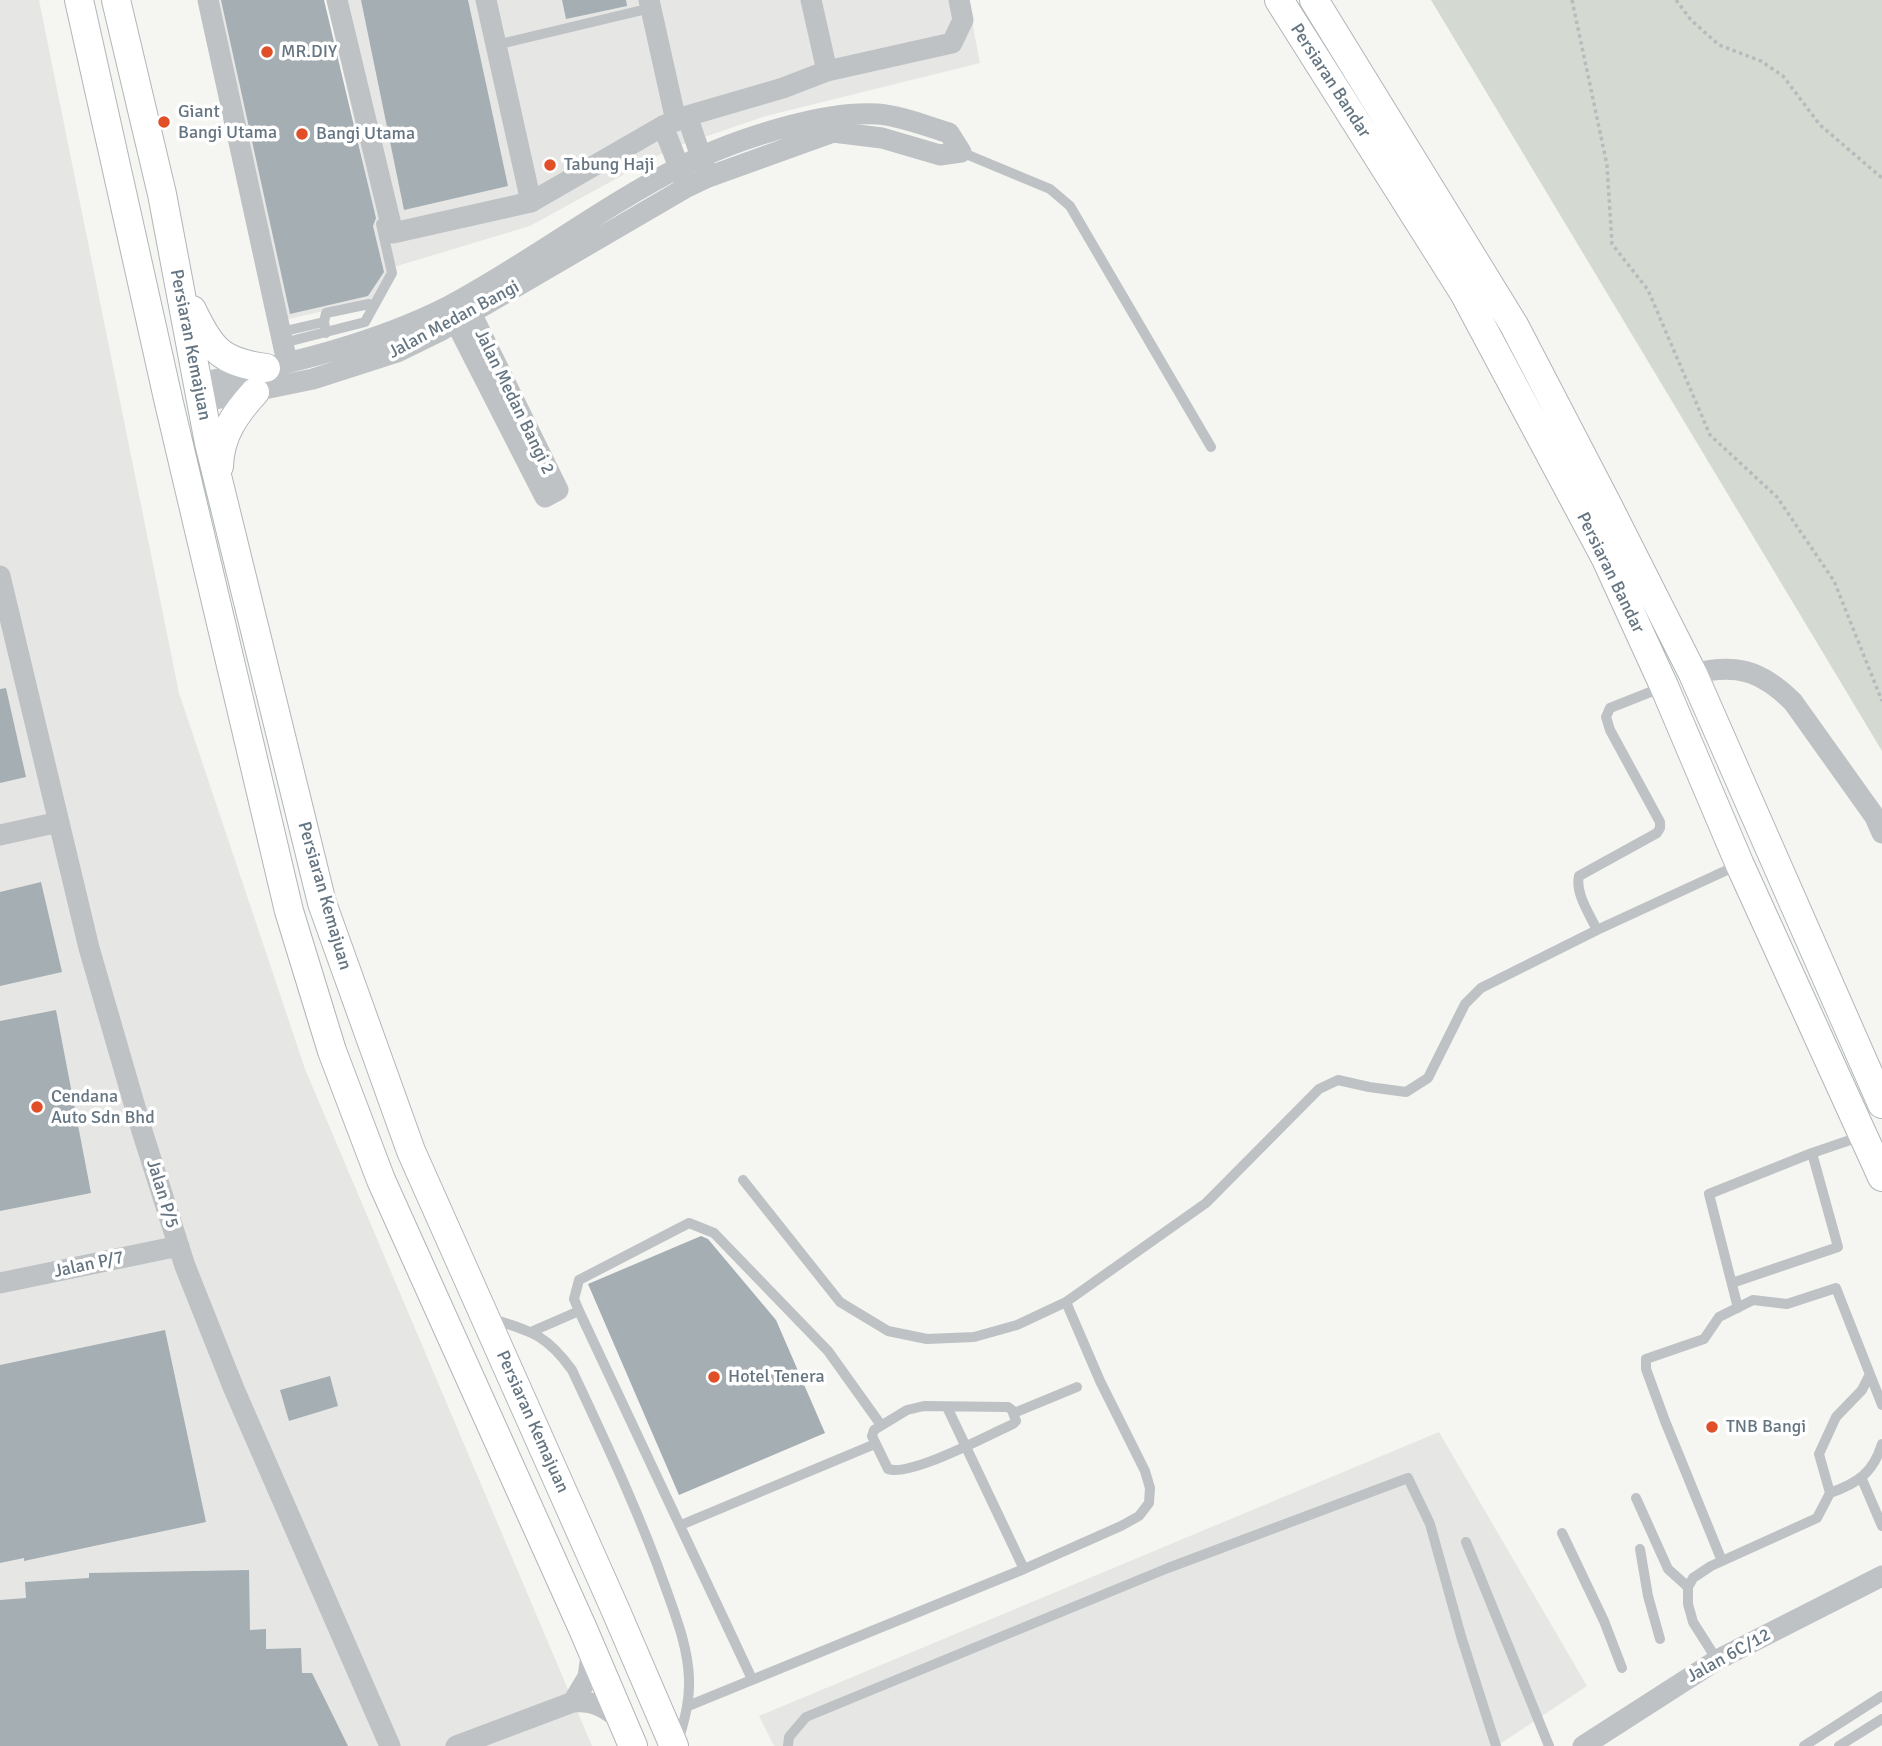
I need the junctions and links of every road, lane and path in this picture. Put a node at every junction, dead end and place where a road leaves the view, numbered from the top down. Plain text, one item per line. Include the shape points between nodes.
1 (79, 0) edge
2 (116, 0) edge
3 (208, 0) edge
4 (329, 0) edge
5 (337, 0) edge
6 (486, 0) edge
7 (811, 0) edge
8 (959, 0) edge
9 (1279, 0) edge
10 (1314, 0) edge
11 (1572, 0) edge
12 (1676, 0) edge
13 (650, 4) edge
14 (496, 46) junction
15 (827, 71) junction
16 (675, 121) junction
17 (961, 152) joint
18 (705, 167) junction
19 (683, 177) junction
20 (1882, 178) edge
21 (531, 202) junction
22 (137, 257) junction
23 (178, 279) junction
24 (373, 306) junction
25 (459, 310) junction
26 (323, 336) junction
27 (274, 359) junction
28 (195, 393) junction
29 (1210, 447) dead end
30 (219, 485) junction
31 (0, 576) edge
32 (214, 594) junction
33 (1693, 674) junction
34 (1664, 686) junction
35 (1882, 701) edge
36 (59, 822) junction
37 (1882, 833) edge
38 (0, 835) edge
39 (1740, 865) junction
40 (1597, 930) junction
41 (1882, 1104) edge
42 (1863, 1136) junction
43 (1812, 1153) junction
44 (1882, 1177) edge
45 (743, 1180) dead end
46 (179, 1247) junction
47 (0, 1283) edge
48 (1732, 1283) junction
49 (1066, 1302) junction
50 (1738, 1308) junction
51 (579, 1311) junction
52 (486, 1318) junction
53 (533, 1331) junction
54 (1869, 1376) junction
55 (1077, 1387) dead end
56 (1882, 1405) edge
57 (947, 1408) junction
58 (1014, 1413) junction
59 (881, 1424) junction
60 (875, 1444) junction
61 (1882, 1444) edge
62 (965, 1447) junction
63 (1879, 1461) edge
64 (1861, 1477) junction
65 (1830, 1493) junction
66 (1636, 1499) dead end
67 (681, 1525) junction
68 (1882, 1525) edge
69 (1562, 1534) dead end
70 (1466, 1542) dead end
71 (1640, 1549) dead end
72 (1722, 1561) junction
73 (1024, 1569) junction
74 (1882, 1576) edge
75 (1688, 1587) junction
76 (1660, 1639) dead end
77 (592, 1648) junction
78 (1717, 1660) junction
79 (1622, 1668) dead end
80 (752, 1679) junction
81 (1882, 1696) edge
82 (573, 1702) junction
83 (688, 1706) junction
84 (1882, 1718) edge
85 (627, 1734) edge
86 (458, 1745) edge
87 (390, 1746) edge
88 (675, 1746) edge
89 (788, 1746) edge
90 (1496, 1746) edge
91 (1549, 1746) edge
92 (1583, 1746) edge
93 (1804, 1746) edge
94 (1839, 1746) edge

1 - 22 main road, Persiaran Kemajuan
2 - 23 main road, Persiaran Kemajuan
3 - 27 street
4 - 24 lane via 392,274
5 - 21 street via 393,233
6 - 14 street
7 - 15 street
8 - 15 street via 963,20 952,43
9 - 34 main road, Persiaran Bandar via 1464,293 1606,559
10 - 33 main road, Persiaran Bandar via 1514,325
11 - 35 path via 1607,164 1612,244 1648,290 1710,435 1777,497 1834,581
12 - 20 path via 1719,46 1761,61 1783,76 1820,125
13 - 14 lane
13 - 16 street
14 - 21 street
15 - 16 street
16 - 18 street
16 - 19 street
16 - 21 street
17 - 18 street, Jalan Medan Bangi via 940,155 882,138 833,132
17 - 29 lane via 1050,189 1070,206
18 - 19 street, Jalan Medan Bangi
19 - 25 street, Jalan Medan Bangi
22 - 28 main road via 156,283 173,363
22 - 32 main road, Persiaran Kemajuan
23 - 27 main road via 214,348 228,359
23 - 28 main road, Persiaran Kemajuan
24 - 26 lane via 365,322
24 - 26 lane via 326,313
25 - 25 street, Jalan Medan Bangi 2 via 544,497 558,490
25 - 26 street, Jalan Medan Bangi via 392,331
25 - 27 street, Jalan Medan Bangi via 397,352 353,368
26 - 27 street, Jalan Medan Bangi
26 - 27 lane
27 - 28 street, Jalan Medan Bangi
27 - 30 main road via 229,423 219,454
28 - 30 main road, Persiaran Kemajuan
28 - 32 main road via 186,416 213,546
30 - 52 main road, Persiaran Kemajuan via 322,903 411,1152
31 - 36 street, Jalan P/5
32 - 77 main road, Persiaran Kemajuan via 289,911 332,1052 382,1180
33 - 37 street via 1733,668 1780,689 1875,817
33 - 41 main road, Persiaran Bandar
34 - 39 main road, Persiaran Bandar
34 - 40 lane via 1610,708 1606,717 1660,828 1579,876 1579,892
36 - 38 street
36 - 46 street, Jalan P/5 via 89,947
39 - 40 lane
39 - 42 main road, Persiaran Bandar
40 - 49 lane via 1481,988 1465,1004 1428,1078 1406,1092 1338,1080 1319,1088 1206,1203
42 - 43 lane
42 - 44 main road, Persiaran Bandar
43 - 48 lane via 1709,1194
43 - 48 lane via 1838,1247
45 - 49 lane via 840,1302 888,1331 927,1339 974,1337 1017,1325
46 - 47 street, Jalan P/7
46 - 87 street, Jalan P/5 via 234,1389
48 - 50 lane
49 - 73 lane via 1145,1471 1149,1503 1139,1516 1121,1526
50 - 54 lane via 1753,1300 1787,1304 1836,1289
50 - 72 lane via 1719,1317 1704,1339 1646,1359 1665,1421
51 - 53 lane
51 - 59 lane via 574,1299 579,1280 689,1223 714,1233 828,1351
51 - 67 lane
52 - 53 lane
52 - 88 main road, Persiaran Kemajuan
53 - 83 lane via 572,1370 649,1541 683,1638
54 - 56 lane
54 - 65 lane via 1836,1417 1819,1454
55 - 58 lane
57 - 58 lane via 1002,1407
57 - 59 lane via 907,1410
57 - 62 lane
58 - 62 lane via 1013,1424
59 - 60 lane via 872,1436
60 - 62 lane via 888,1469 895,1472
60 - 67 lane
61 - 63 lane
62 - 73 lane
63 - 64 lane
64 - 65 lane
64 - 68 lane
65 - 72 lane via 1816,1518
66 - 75 lane via 1668,1569
67 - 80 lane
69 - 79 lane
70 - 91 lane
71 - 76 lane
72 - 75 lane via 1693,1577
73 - 80 lane
74 - 78 street, Jalan 6C/12
75 - 78 lane via 1693,1622
77 - 82 street via 588,1677
77 - 85 main road, Persiaran Kemajuan
78 - 92 street, Jalan 6C/12
80 - 83 lane
81 - 93 lane
82 - 85 street via 602,1706
82 - 86 street
83 - 88 lane
84 - 94 lane
89 - 90 lane via 789,1737 806,1717 1168,1568 1408,1478 1430,1524

